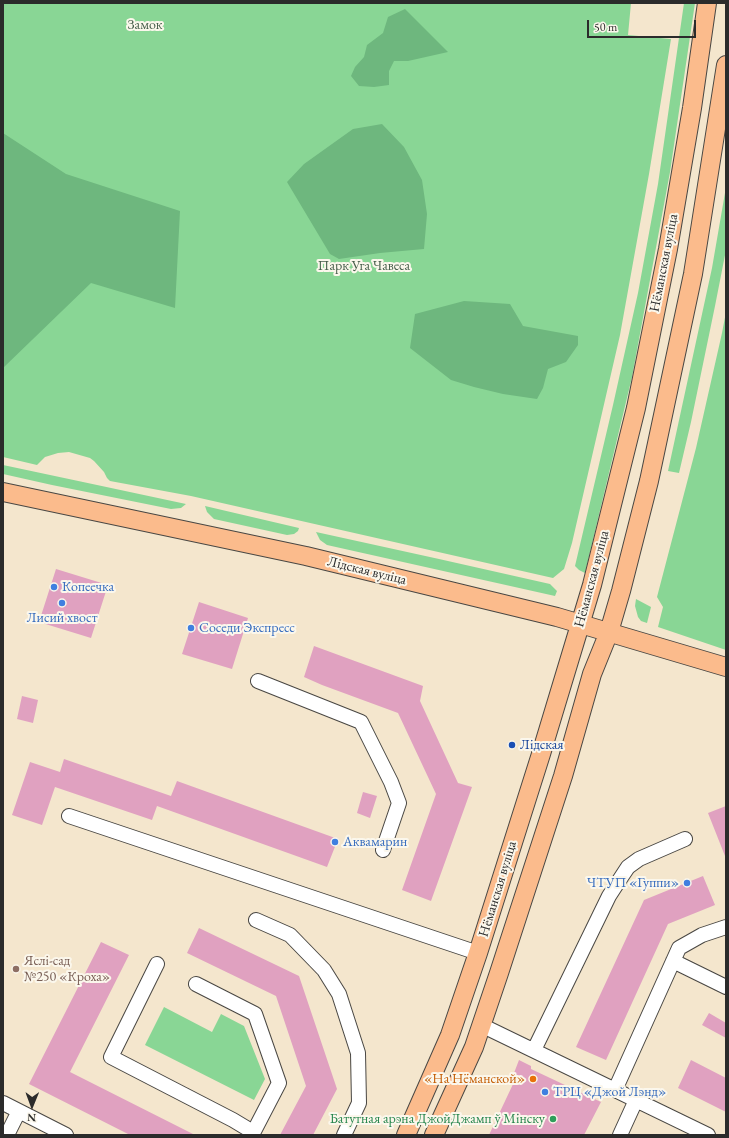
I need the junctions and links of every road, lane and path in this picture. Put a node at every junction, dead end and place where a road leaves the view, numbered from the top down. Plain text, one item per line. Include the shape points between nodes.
1 (706, 3) edge
2 (726, 65) edge
3 (3, 492) edge
4 (580, 624) junction
5 (608, 632) junction
6 (726, 667) edge
7 (258, 681) dead end
8 (69, 816) dead end
9 (686, 839) dead end
10 (383, 850) dead end
11 (256, 920) dead end
12 (726, 927) edge
13 (478, 953) junction
14 (673, 961) junction
15 (157, 964) dead end
16 (196, 984) dead end
17 (726, 987) edge
18 (481, 1025) junction
19 (534, 1050) junction
20 (615, 1090) junction
21 (636, 1100) junction
22 (3, 1103) edge
23 (19, 1111) junction
24 (252, 1134) edge
25 (7, 1135) edge
26 (66, 1135) edge
27 (344, 1135) edge
28 (406, 1135) edge
29 (434, 1135) edge
30 (620, 1135) edge
31 (708, 1135) edge

1 - 4 main road, Нёманская вуліца via 692,108 668,249 636,408
2 - 5 main road, Нёманская вуліца via 693,274 649,481 621,592
3 - 4 main road, Лідская вуліца via 306,556
4 - 5 main road, Лідская вуліца
4 - 13 main road, Нёманская вуліца
5 - 6 main road, Лідская вуліца
5 - 18 main road, Нёманская вуліца via 592,674 563,776
7 - 10 lane via 361,722 399,803
8 - 13 lane
9 - 19 lane via 639,859 628,867 609,896
11 - 27 lane via 290,935 324,970 339,994 358,1053 359,1103
12 - 14 lane via 702,935 679,948
13 - 28 main road, Нёманская вуліца via 450,1035
14 - 17 lane
14 - 20 lane
15 - 24 lane via 111,1057 233,1120
16 - 24 lane via 256,1014 279,1084
18 - 19 lane
18 - 29 main road, Нёманская вуліца via 474,1047
19 - 20 lane
20 - 21 lane
21 - 30 lane
21 - 31 lane
22 - 23 lane
23 - 25 lane
23 - 26 lane

